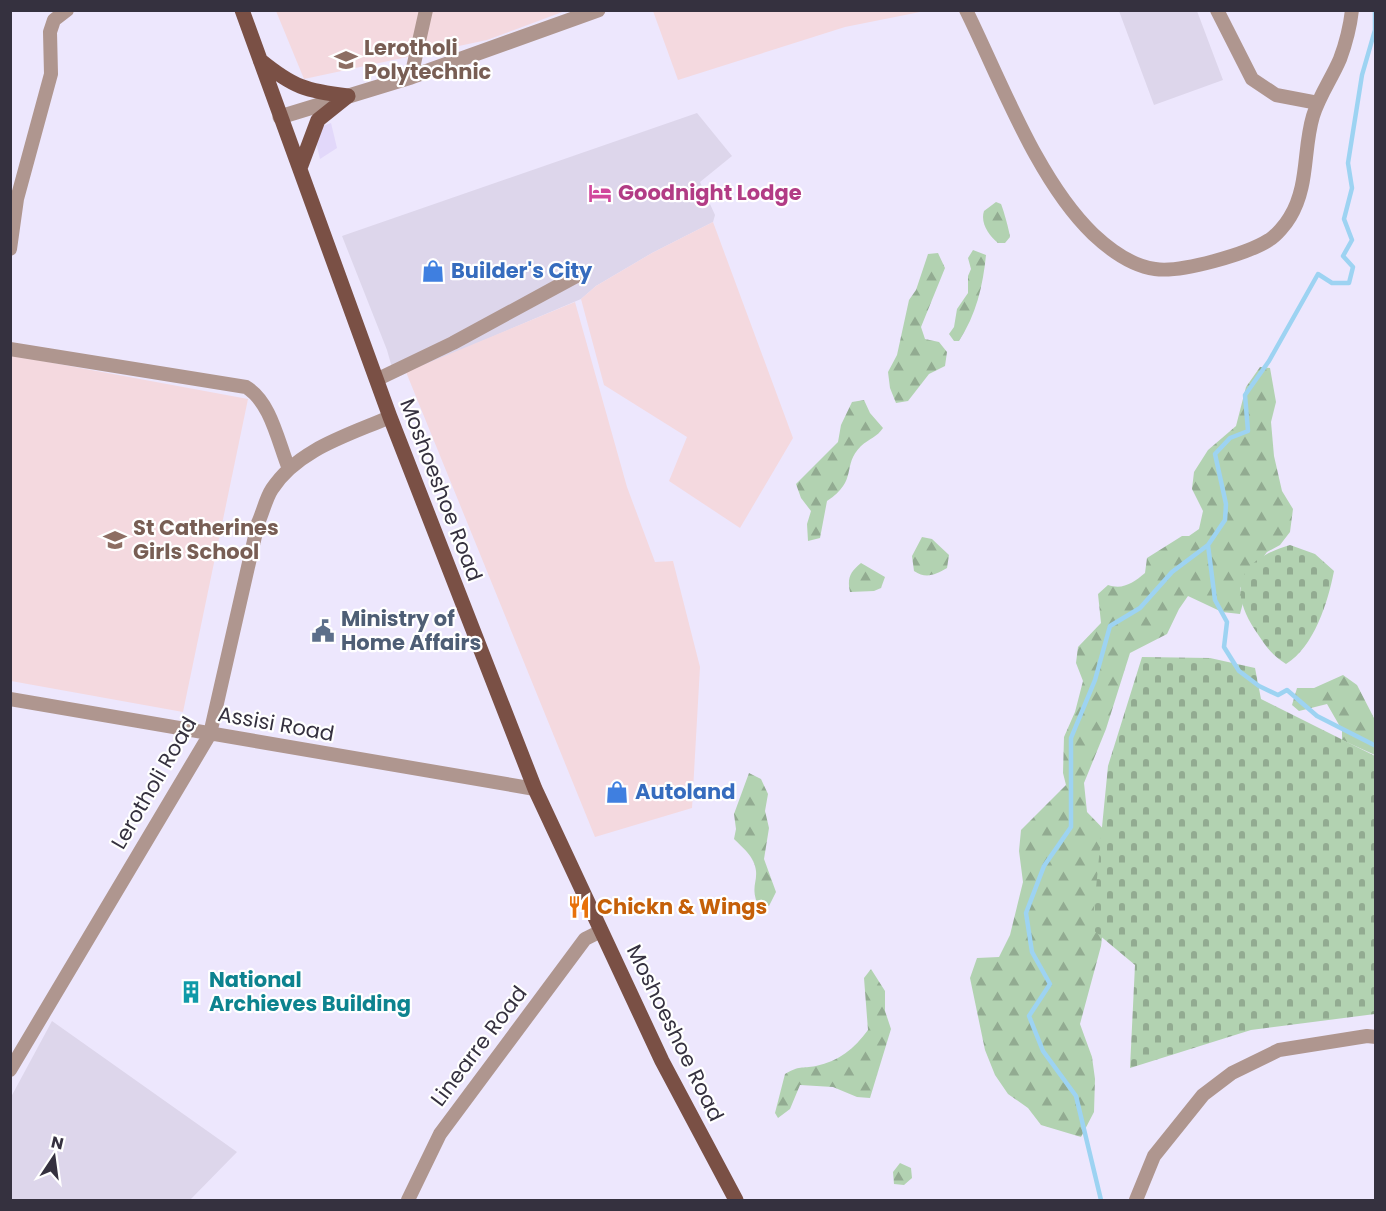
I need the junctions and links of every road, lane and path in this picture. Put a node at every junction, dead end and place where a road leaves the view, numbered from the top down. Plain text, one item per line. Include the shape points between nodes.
1 (67, 10) edge
2 (242, 10) edge
3 (426, 10) edge
4 (598, 10) edge
5 (966, 10) edge
6 (1217, 10) edge
7 (1352, 10) edge
8 (260, 60) junction
9 (411, 77) junction
10 (348, 96) junction
11 (1318, 104) junction
12 (280, 117) junction
13 (300, 168) junction
14 (10, 249) edge
15 (580, 274) dead end
16 (10, 349) edge
17 (378, 379) junction
18 (390, 417) junction
19 (289, 469) junction
20 (10, 699) edge
21 (210, 734) junction
22 (535, 789) junction
23 (601, 931) junction
24 (1376, 1037) edge
25 (10, 1070) edge
26 (408, 1200) edge
27 (736, 1200) edge
28 (1136, 1200) edge

1 - 14 street via 54,20 50,32 51,74 17,199
2 - 8 main road, Moshoeshoe Road
3 - 9 street
4 - 9 street
5 - 11 street via 1069,206 1093,234 1121,257 1155,269 1171,269 1270,240 1290,218 1299,198 1312,117
6 - 11 street via 1252,79 1276,95
7 - 11 street via 1340,59
8 - 10 main road via 287,82
8 - 12 main road, Moshoeshoe Road
9 - 10 street
10 - 12 street
10 - 13 main road via 318,120
12 - 13 main road, Moshoeshoe Road
13 - 17 main road, Moshoeshoe Road
15 - 17 street
16 - 19 street via 246,387 264,405
17 - 18 main road, Moshoeshoe Road
18 - 19 street, Lerotholi Road via 316,450
18 - 22 main road, Moshoeshoe Road
19 - 21 street, Lerotholi Road via 271,490 258,523
20 - 21 street, Assisi Road
21 - 22 street, Assisi Road
21 - 25 street, Lerotholi Road
22 - 23 main road, Moshoeshoe Road
23 - 26 street, Linearre Road via 585,939 440,1134
23 - 27 main road, Moshoeshoe Road via 662,1061
24 - 28 street via 1279,1050 1232,1073 1203,1095 1154,1156

